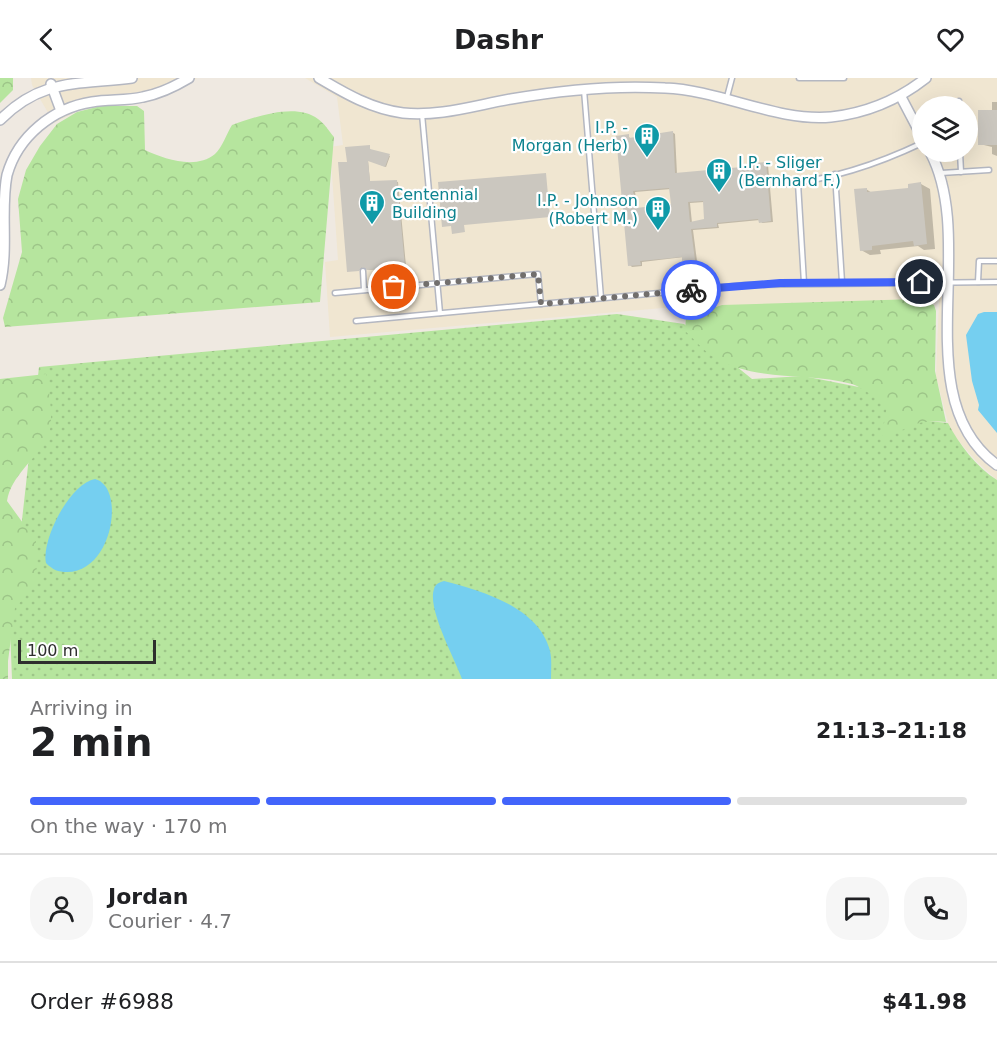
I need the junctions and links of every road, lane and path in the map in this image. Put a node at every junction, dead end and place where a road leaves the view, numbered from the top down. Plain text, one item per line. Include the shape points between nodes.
1 (132, 78) edge
2 (189, 78) edge
3 (320, 78) edge
4 (732, 78) edge
5 (799, 78) edge
6 (844, 78) edge
7 (926, 78) edge
8 (51, 81) edge
9 (602, 83) edge
10 (584, 90) junction
11 (727, 97) junction
12 (901, 97) junction
13 (61, 111) junction
14 (422, 114) junction
15 (912, 118) edge
16 (0, 120) edge
17 (912, 148) edge
18 (935, 162) edge
19 (960, 162) edge
20 (989, 170) dead end
21 (961, 172) junction
22 (940, 173) junction
23 (835, 174) junction
24 (798, 183) junction
25 (786, 184) dead end
26 (997, 261) edge
27 (363, 272) dead end
28 (948, 281) junction
29 (842, 282) junction
30 (978, 282) junction
31 (997, 282) edge
32 (437, 283) junction
33 (804, 283) junction
34 (0, 285) edge
35 (364, 290) junction
36 (335, 292) dead end
37 (601, 298) junction
38 (541, 304) junction
39 (440, 313) junction
40 (356, 321) dead end
41 (997, 465) edge

1 - 8 street
2 - 13 street via 144,97 94,101
3 - 14 street via 374,107
4 - 11 lane
5 - 6 lane
7 - 12 street
8 - 13 street
8 - 16 street via 26,96
9 - 10 street
9 - 11 street
10 - 14 street
10 - 37 lane
11 - 12 street via 788,113 828,117 869,110
12 - 15 street
13 - 34 street via 33,131 7,175
14 - 32 lane
17 - 23 lane
18 - 22 street
19 - 21 lane
20 - 21 lane
21 - 22 lane
22 - 28 street via 947,200
23 - 24 lane
23 - 29 lane
24 - 25 lane
24 - 33 lane
26 - 30 lane via 979,261
27 - 35 lane
28 - 29 lane
28 - 30 lane
28 - 41 street via 951,391 970,437
29 - 33 lane
30 - 31 lane
32 - 35 lane
32 - 38 lane via 538,274
32 - 39 lane
33 - 37 lane
35 - 36 lane
37 - 38 lane
38 - 39 lane
39 - 40 lane

